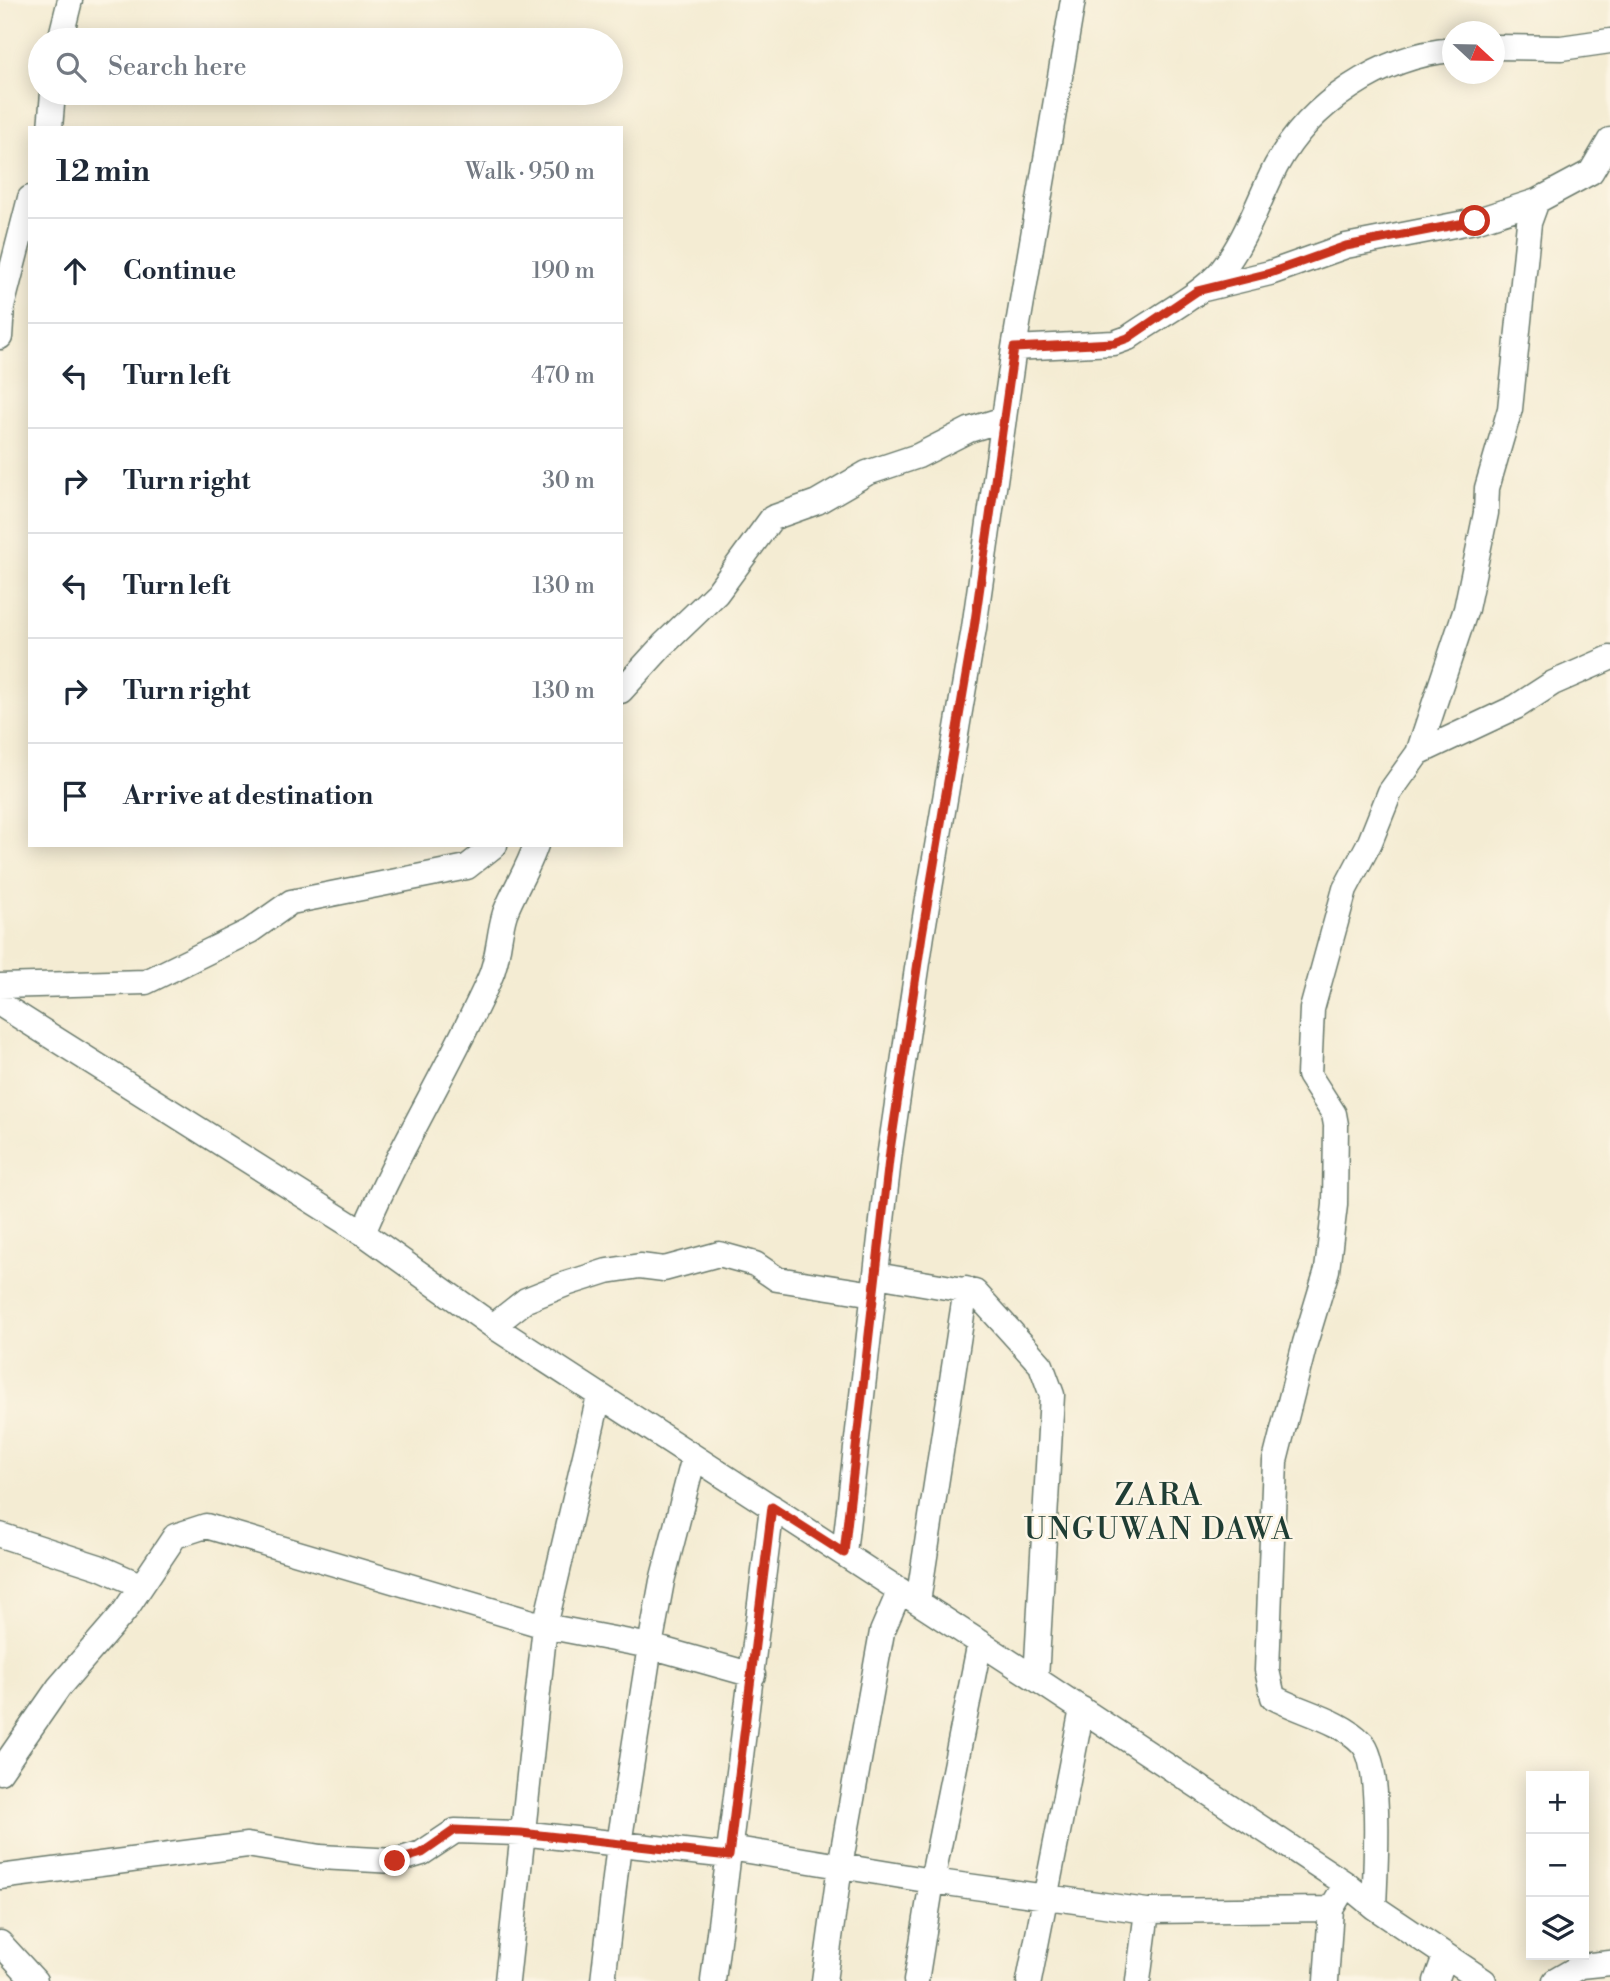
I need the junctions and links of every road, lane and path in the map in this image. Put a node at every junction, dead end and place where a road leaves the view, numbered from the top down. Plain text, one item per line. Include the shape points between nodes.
1 (70, 0) edge
2 (1073, 0) edge
3 (63, 28) edge
4 (1610, 41) edge
5 (1505, 47) edge
6 (1442, 51) edge
7 (52, 105) edge
8 (50, 126) edge
9 (1610, 140) edge
10 (1603, 165) edge
11 (1537, 201) junction
12 (28, 206) edge
13 (1197, 291) junction
14 (0, 337) edge
15 (1014, 348) junction
16 (1004, 419) junction
17 (1610, 658) edge
18 (623, 689) edge
19 (1418, 753) junction
20 (492, 847) edge
21 (535, 847) edge
22 (0, 986) edge
23 (0, 1004) edge
24 (363, 1233) junction
25 (875, 1284) junction
26 (966, 1289) junction
27 (493, 1326) junction
28 (599, 1395) junction
29 (694, 1457) junction
30 (772, 1507) junction
31 (0, 1535) edge
32 (844, 1553) junction
33 (140, 1585) junction
34 (909, 1596) junction
35 (545, 1626) junction
36 (980, 1642) junction
37 (650, 1646) junction
38 (753, 1675) junction
39 (1036, 1679) junction
40 (1082, 1709) junction
41 (0, 1772) edge
42 (521, 1833) junction
43 (619, 1844) junction
44 (730, 1852) junction
45 (840, 1866) junction
46 (0, 1877) edge
47 (932, 1881) junction
48 (1346, 1884) junction
49 (1046, 1898) junction
50 (1374, 1907) junction
51 (1331, 1909) junction
52 (1147, 1911) junction
53 (0, 1943) edge
54 (1445, 1956) junction
55 (1610, 1962) edge
56 (34, 1981) edge
57 (507, 1981) edge
58 (603, 1981) edge
59 (713, 1981) edge
60 (824, 1981) edge
61 (916, 1981) edge
62 (1029, 1981) edge
63 (1138, 1981) edge
64 (1326, 1981) edge
65 (1436, 1981) edge
66 (1484, 1981) edge
67 (1555, 1981) edge

1 - 3 street
2 - 15 street
4 - 5 street via 1561,48
6 - 13 street via 1392,64 1327,105 1305,125 1278,163 1241,242 1222,271
7 - 8 street
9 - 10 street
10 - 11 street
11 - 13 street via 1475,221 1346,246 1270,273
11 - 19 street via 1529,223 1510,409 1487,488 1466,608
12 - 14 street via 2,307
13 - 15 street via 1114,343
15 - 16 street
16 - 18 street via 867,473 817,502 772,518 717,593
16 - 25 street via 920,948
17 - 19 street
19 - 50 street via 1390,792 1345,889 1312,1009 1309,1075 1334,1114 1335,1205 1327,1270 1275,1461 1271,1511 1267,1670 1273,1696 1338,1727 1364,1745 1373,1776
20 - 22 street via 467,867 291,902 250,931 146,982
21 - 24 street via 506,911 490,978 428,1107 398,1153
23 - 24 street
24 - 27 street
25 - 26 street
25 - 27 street via 777,1279 755,1264 719,1254 664,1269 640,1266 576,1281 526,1300
25 - 32 street
26 - 34 street
26 - 39 street via 975,1292 1041,1365 1052,1395
27 - 28 street
28 - 29 street
28 - 35 street
29 - 30 street
29 - 37 street
30 - 32 street
30 - 38 street
31 - 33 street
32 - 34 street
33 - 35 street via 175,1536 206,1525
33 - 41 street via 124,1612 59,1687
34 - 36 street
34 - 45 street via 882,1632
35 - 37 street
35 - 42 street
36 - 39 street
36 - 47 street
37 - 38 street
37 - 43 street
38 - 44 street
39 - 40 street
40 - 48 street
40 - 49 street
42 - 43 street
42 - 46 street via 455,1830 422,1853 395,1861 320,1857 247,1845
42 - 57 street
43 - 44 street
43 - 58 street
44 - 45 street
44 - 59 street
45 - 47 street
45 - 60 street
47 - 49 street
47 - 61 street
48 - 50 street
48 - 51 street
49 - 52 street
49 - 62 street
50 - 54 street
51 - 52 street
51 - 64 street
52 - 63 street
53 - 56 street
54 - 65 street
54 - 66 street
55 - 67 street via 1581,1966

